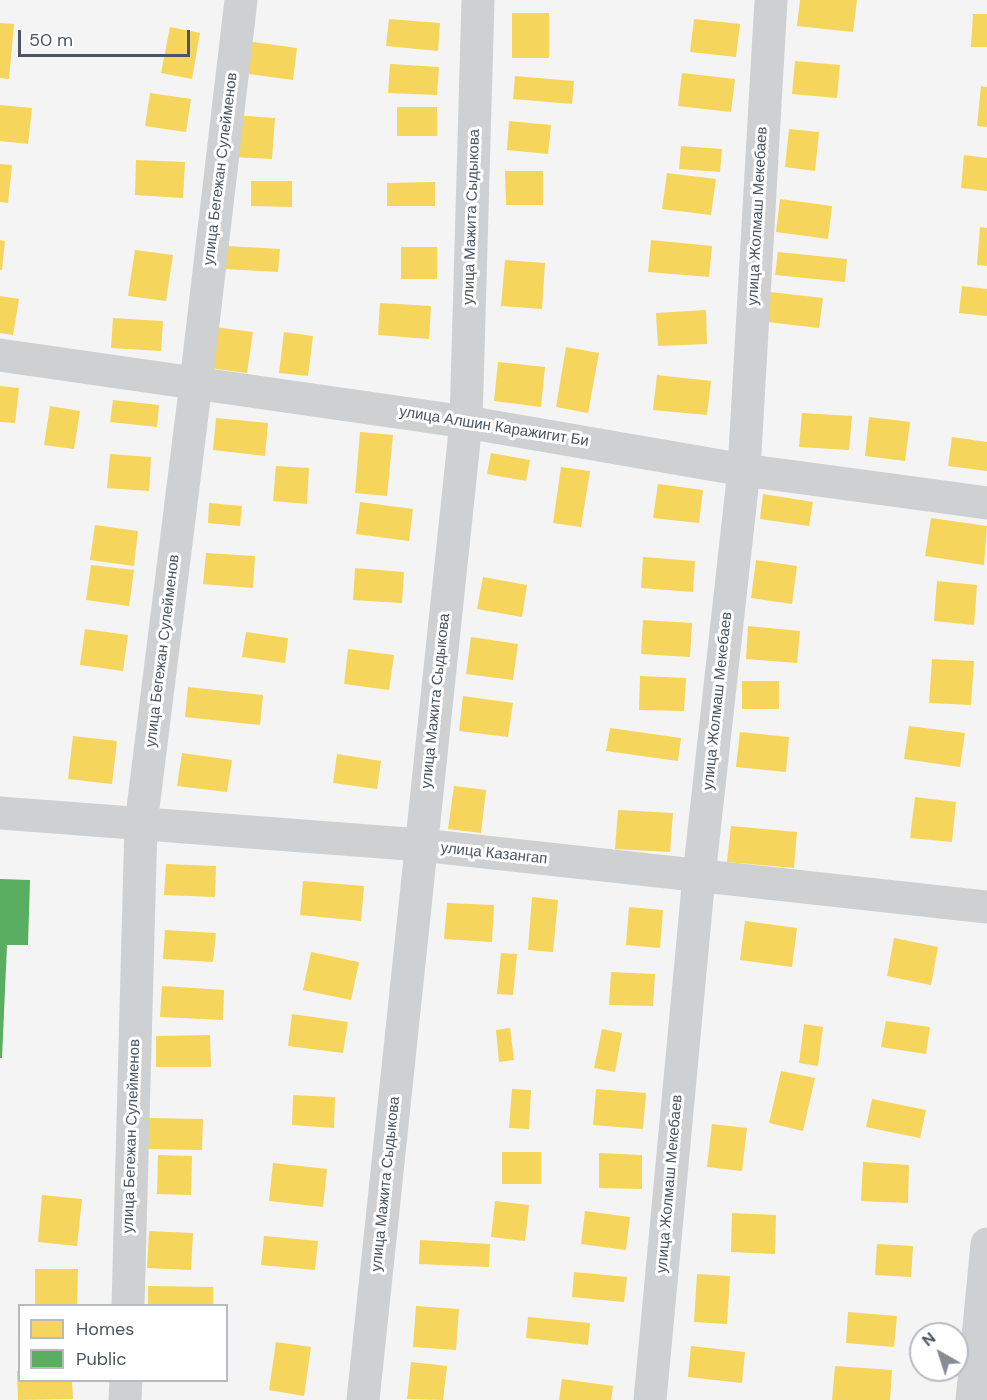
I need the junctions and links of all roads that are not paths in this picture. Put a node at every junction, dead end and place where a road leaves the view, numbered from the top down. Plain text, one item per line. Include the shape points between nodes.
1 (241, 0) edge
2 (478, 0) edge
3 (771, 0) edge
4 (0, 355) edge
5 (196, 383) junction
6 (466, 422) junction
7 (744, 470) junction
8 (987, 503) edge
9 (0, 813) edge
10 (141, 824) junction
11 (421, 845) junction
12 (699, 876) junction
13 (987, 907) edge
14 (987, 1244) edge
15 (128, 1304) edge
16 (126, 1382) edge
17 (125, 1400) edge
18 (363, 1400) edge
19 (650, 1400) edge
20 (972, 1400) edge

1 - 5 street, улица Бегежан Сулейменов
2 - 6 street, улица Мажита Сыдыкова
3 - 7 street, улица Жолмаш Мекебаев
4 - 5 street, улица Алшин Каражигит Би
5 - 6 street, улица Алшин Каражигит Би
5 - 10 street, улица Бегежан Сулейменов
6 - 7 street, улица Алшин Каражигит Би
6 - 11 street, улица Мажита Сыдыкова
7 - 8 street, улица Алшин Каражигит Би
7 - 12 street, улица Жолмаш Мекебаев
9 - 10 street, улица Казангап
10 - 11 street, улица Казангап
10 - 15 street, улица Бегежан Сулейменов
11 - 12 street, улица Казангап
11 - 18 street, улица Мажита Сыдыкова
12 - 13 street, улица Казангап
12 - 19 street, улица Жолмаш Мекебаев
14 - 20 street
16 - 17 street

